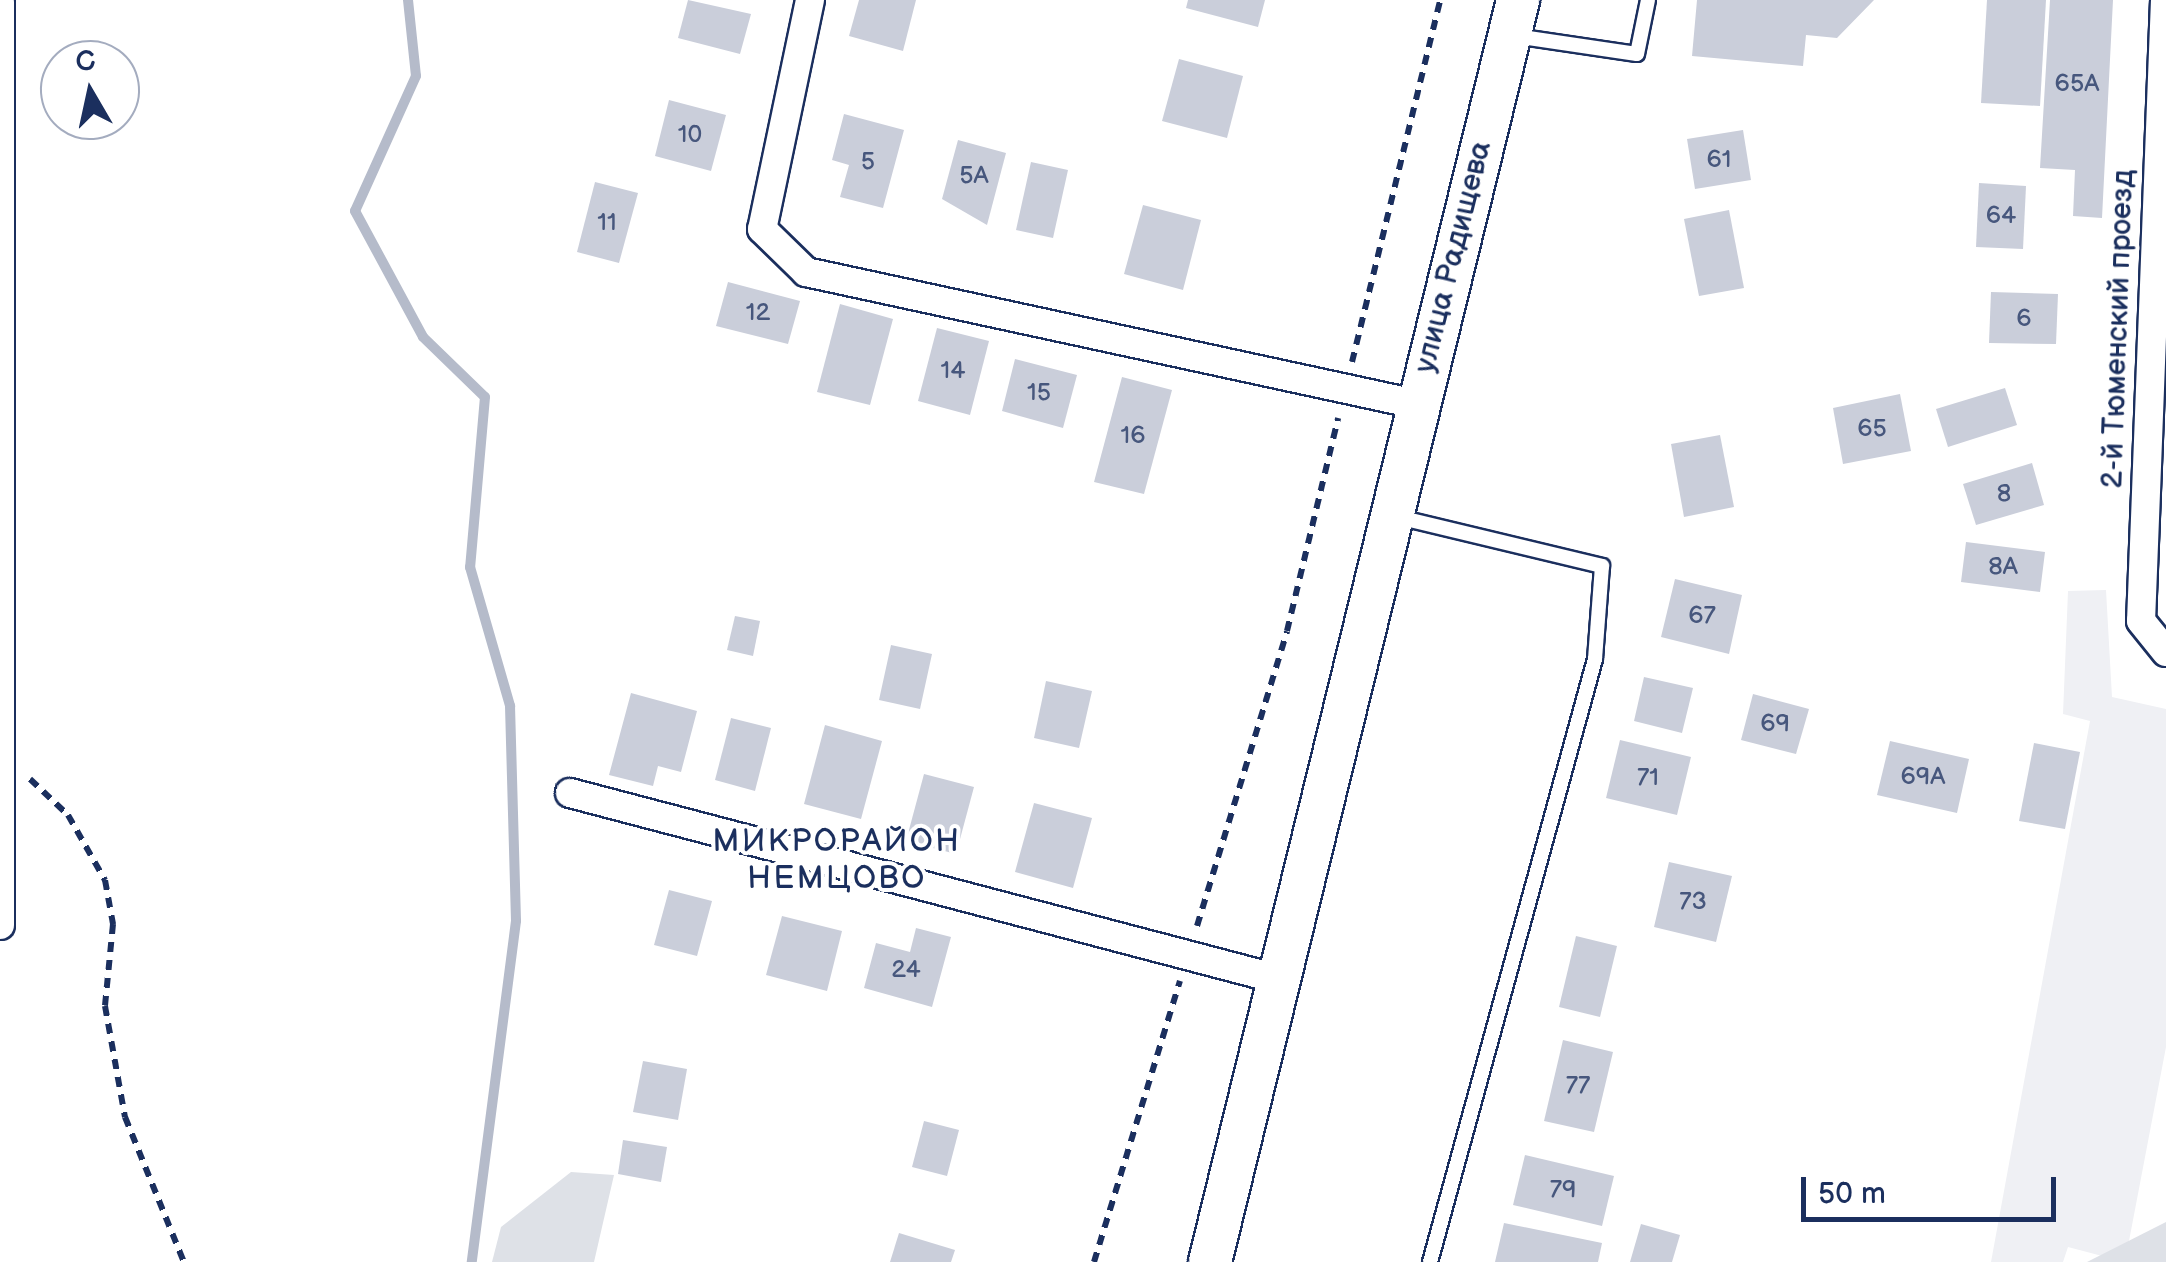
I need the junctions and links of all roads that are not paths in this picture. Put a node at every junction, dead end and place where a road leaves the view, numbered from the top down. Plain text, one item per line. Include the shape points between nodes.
1 (810, 0) edge
2 (1648, 0) edge
3 (2164, 0) edge
4 (0, 2) edge
5 (1513, 18) edge
6 (2158, 293) edge
7 (1416, 404) junction
8 (1392, 516) junction
9 (2166, 652) edge
10 (1, 654) edge
11 (570, 793) dead end
12 (0, 925) edge
13 (1278, 980) junction
14 (1210, 1262) edge
15 (1430, 1262) edge

1 - 7 street via 762,228 806,272
2 - 5 lane via 1636,54
3 - 6 street, 2-й Тюменский проезд
4 - 10 street
5 - 7 main road, улица Радищева
6 - 9 street, 2-й Тюменский проезд via 2141,621
7 - 8 main road, улица Радищева
8 - 13 main road, улица Радищева
8 - 15 lane via 1602,566 1595,660
10 - 12 street
11 - 13 street
13 - 14 main road, улица Радищева

